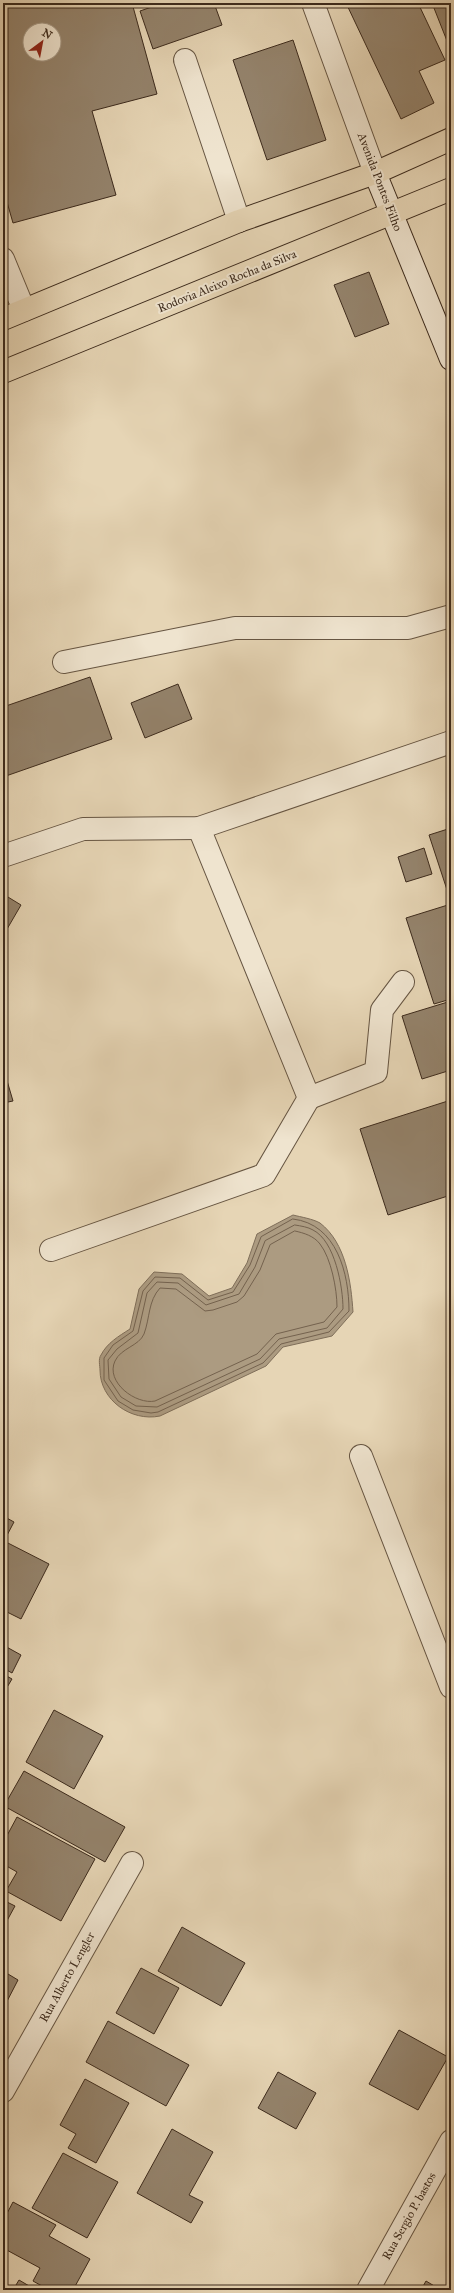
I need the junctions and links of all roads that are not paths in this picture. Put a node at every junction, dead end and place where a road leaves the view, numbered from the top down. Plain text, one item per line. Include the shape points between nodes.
1 (313, 3) edge
2 (185, 60) dead end
3 (451, 139) edge
4 (375, 173) junction
5 (451, 189) edge
6 (392, 214) junction
7 (239, 221) junction
8 (3, 259) edge
9 (24, 310) junction
10 (3, 318) edge
11 (451, 359) edge
12 (3, 372) edge
13 (451, 616) edge
14 (64, 662) dead end
15 (451, 742) edge
16 (199, 828) junction
17 (6, 855) dead end
18 (403, 982) dead end
19 (309, 1098) junction
20 (51, 1250) dead end
21 (361, 1456) dead end
22 (451, 1687) edge
23 (132, 1863) dead end
24 (3, 2091) edge
25 (451, 2141) edge
26 (368, 2290) edge

1 - 4 street, Avenida Pontes Filho
2 - 7 street
3 - 4 main road
4 - 6 street, Avenida Pontes Filho
4 - 7 main road
5 - 6 main road, Rodovia Aleixo Rocha da Silva
6 - 11 street, Avenida Pontes Filho
6 - 12 main road, Rodovia Aleixo Rocha da Silva
7 - 9 main road
8 - 9 street
9 - 10 main road
13 - 14 street via 408,628 235,628
15 - 16 street
16 - 17 street via 83,829
16 - 19 street
18 - 19 street via 382,1010 376,1072
19 - 20 street via 264,1175
21 - 22 street
23 - 24 street, Rua Alberto Lengler
25 - 26 street, Rua Sergio P. bastos

